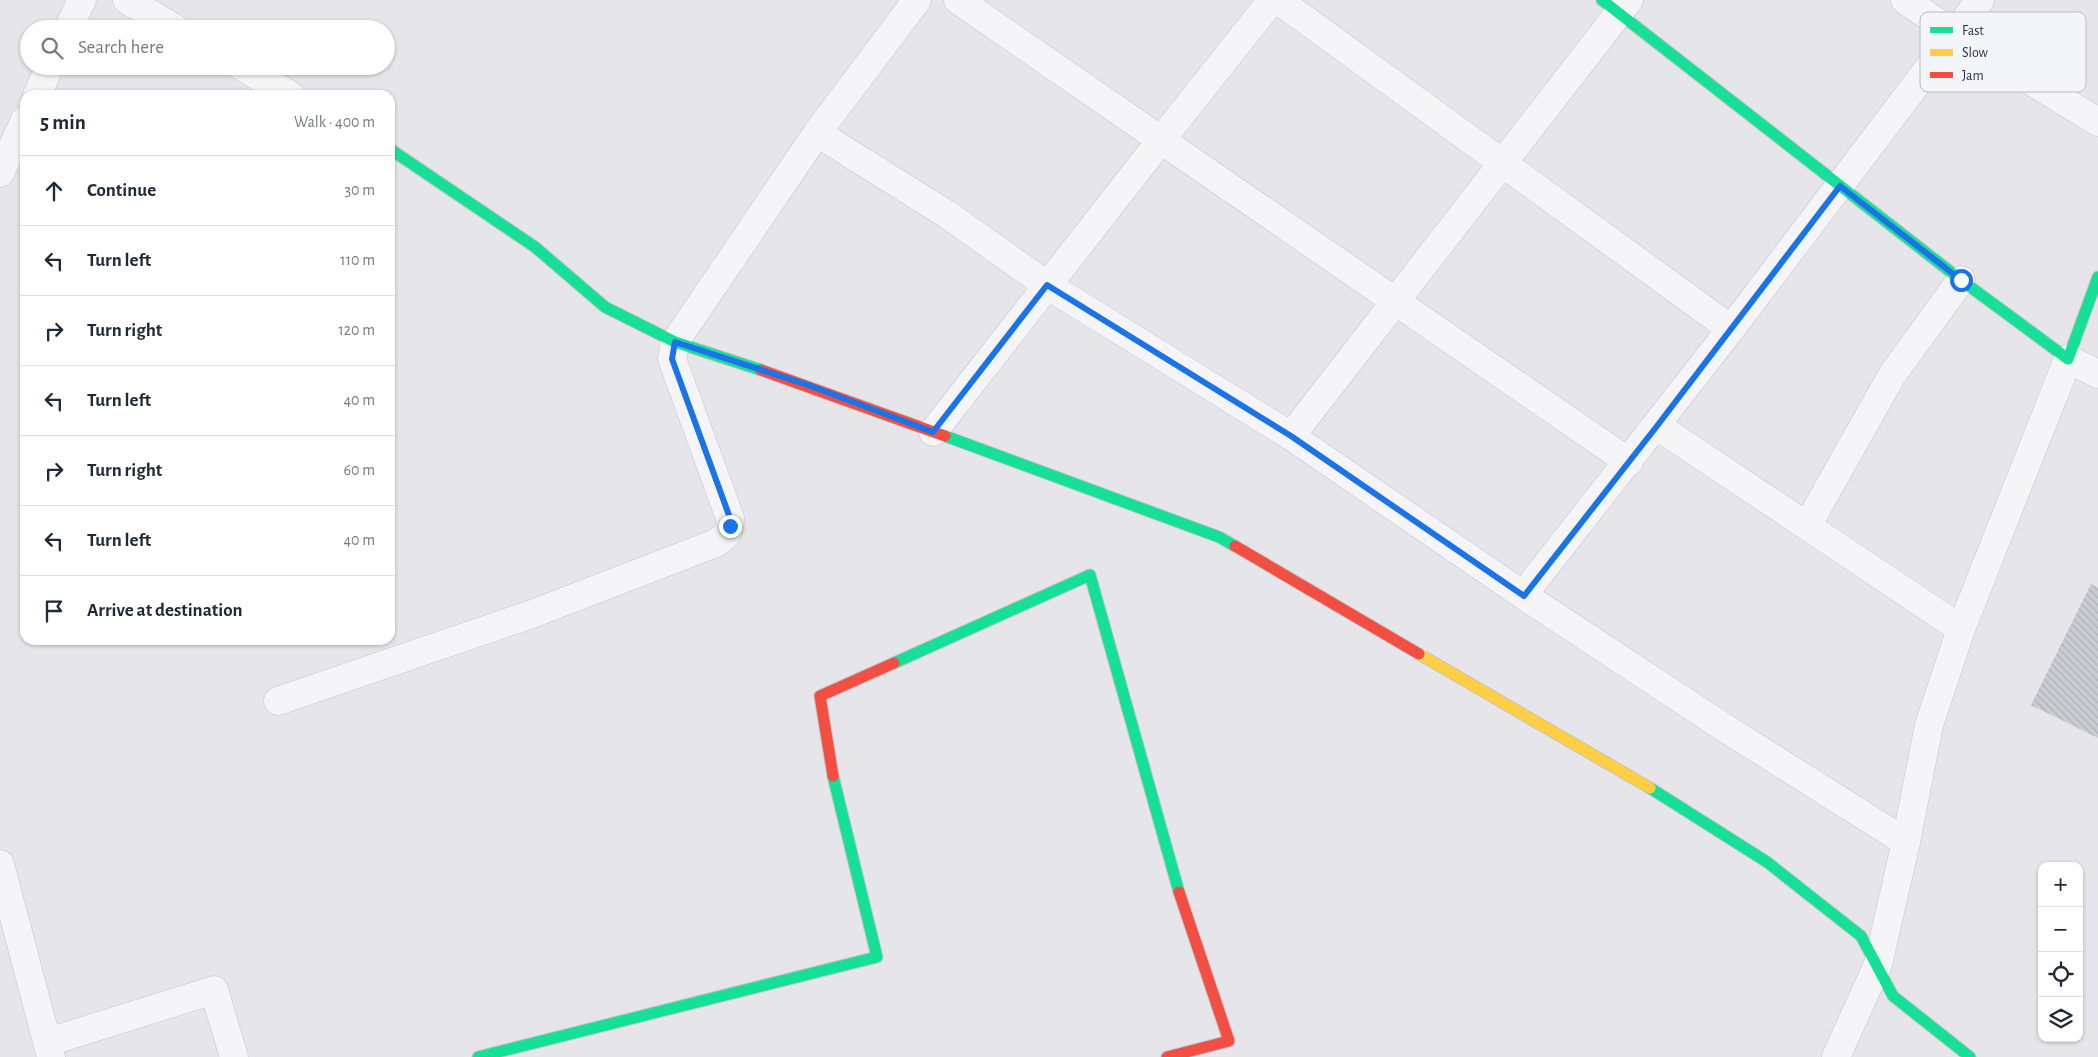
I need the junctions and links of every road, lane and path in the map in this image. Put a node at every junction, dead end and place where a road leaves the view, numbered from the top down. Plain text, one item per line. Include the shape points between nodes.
1 (82, 0) edge
2 (127, 0) edge
3 (917, 0) edge
4 (958, 0) edge
5 (1272, 0) edge
6 (1278, 0) edge
7 (1905, 0) edge
8 (1980, 0) edge
9 (1617, 4) edge
10 (1922, 12) edge
11 (1971, 12) edge
12 (72, 20) edge
13 (161, 20) edge
14 (46, 75) edge
15 (256, 75) edge
16 (1920, 79) edge
17 (39, 90) edge
18 (282, 90) edge
19 (2049, 92) edge
20 (2098, 122) edge
21 (20, 131) edge
22 (817, 133) junction
23 (1161, 140) junction
24 (395, 152) edge
25 (1503, 164) junction
26 (0, 173) edge
27 (1840, 186) junction
28 (2098, 277) edge
29 (1961, 280) junction
30 (1047, 285) junction
31 (1396, 301) junction
32 (1731, 329) junction
33 (675, 342) junction
34 (2068, 359) junction
35 (2098, 374) edge
36 (1657, 426) junction
37 (933, 432) junction
38 (1291, 436) junction
39 (1628, 462) junction
40 (1807, 526) junction
41 (1524, 596) junction
42 (1961, 629) junction
43 (278, 702) dead end
44 (1906, 842) junction
45 (0, 864) edge
46 (1878, 964) junction
47 (50, 1050) edge
48 (234, 1057) edge
49 (478, 1057) edge
50 (1167, 1057) edge
51 (1836, 1057) edge
52 (1970, 1057) edge

1 - 12 street
2 - 13 street
3 - 22 street
4 - 23 street
5 - 23 street
6 - 25 street
7 - 10 street
8 - 11 street
9 - 25 street
9 - 27 street
14 - 17 street
15 - 18 street
16 - 27 street
19 - 20 street
21 - 26 street
22 - 30 street via 948,215
22 - 33 street
23 - 30 street
23 - 31 street
24 - 33 street via 535,248 605,307
25 - 31 street
25 - 32 street
27 - 29 street
27 - 32 street
28 - 34 street
29 - 34 street
29 - 40 street via 1892,375
30 - 37 street
30 - 38 street
31 - 38 street
31 - 39 street
32 - 36 street
33 - 37 street via 808,385
33 - 43 street via 672,359 730,518 726,536 716,543 532,614
34 - 35 street
34 - 42 street
36 - 39 street
36 - 40 street
37 - 46 street via 1219,537 1654,790 1768,862 1861,936
38 - 41 street
39 - 41 street
40 - 42 street
41 - 44 street
42 - 44 street via 1929,725
44 - 46 street
45 - 47 street
46 - 51 street
46 - 52 street via 1893,996
47 - 48 street via 214,990
49 - 50 street via 878,958 835,788 820,696 1090,574 1175,880 1229,1041

